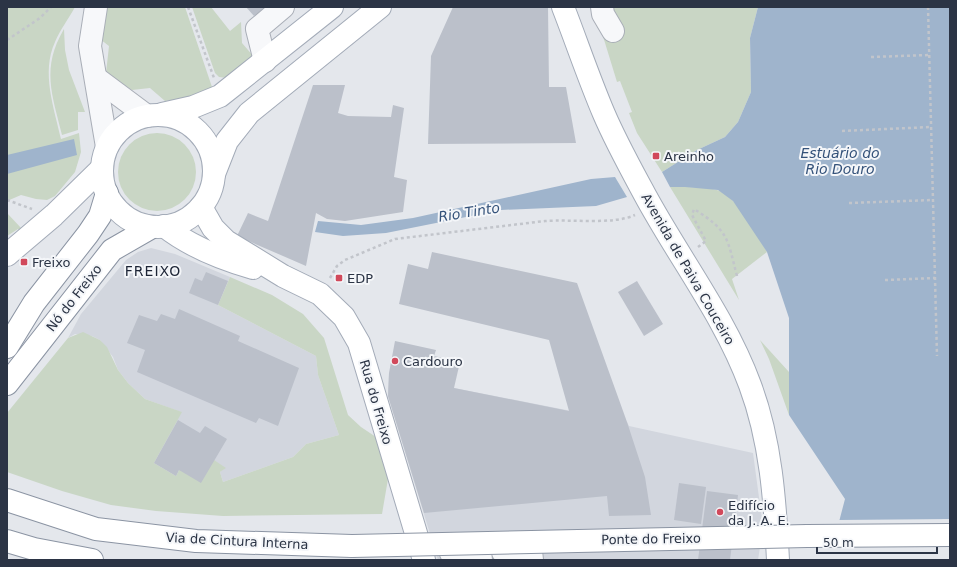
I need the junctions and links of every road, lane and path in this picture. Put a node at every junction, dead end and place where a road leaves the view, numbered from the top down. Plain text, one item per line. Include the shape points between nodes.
1 (52, 7) edge
2 (96, 7) edge
3 (188, 7) edge
4 (332, 7) edge
5 (380, 7) edge
6 (563, 7) edge
7 (572, 7) edge
8 (602, 7) edge
9 (928, 7) edge
10 (268, 10) edge
11 (613, 31) dead end
12 (574, 35) junction
13 (7, 40) edge
14 (929, 55) junction
15 (871, 57) dead end
16 (265, 61) junction
17 (212, 74) dead end
18 (96, 78) junction
19 (153, 116) junction
20 (931, 127) junction
21 (842, 131) dead end
22 (105, 158) junction
23 (214, 174) junction
24 (107, 193) junction
25 (7, 200) edge
26 (933, 200) junction
27 (849, 203) dead end
28 (201, 207) junction
29 (639, 213) dead end
30 (54, 215) junction
31 (158, 226) junction
32 (696, 248) dead end
33 (7, 255) edge
34 (283, 276) junction
35 (737, 276) dead end
36 (935, 278) junction
37 (885, 280) dead end
38 (320, 294) junction
39 (34, 303) junction
40 (7, 322) edge
41 (7, 347) edge
42 (937, 356) dead end
43 (7, 384) edge
44 (7, 500) edge
45 (950, 535) edge
46 (7, 541) edge
47 (352, 546) joint
48 (480, 556) edge
49 (423, 557) edge
50 (92, 560) edge
51 (532, 560) edge
52 (778, 560) edge

1 - 13 path
2 - 18 street via 90,46
3 - 17 path
4 - 16 main road
5 - 23 main road via 249,113 226,142
6 - 12 main road, Avenida de Paiva Couceiro
7 - 12 main road, Avenida de Paiva Couceiro
8 - 11 street via 603,14
9 - 14 path
10 - 16 street via 257,29
12 - 52 main road, Avenida de Paiva Couceiro via 605,116 646,196 726,331 750,385 767,444 772,473
14 - 15 path
14 - 20 path
16 - 19 main road via 220,96 193,107
18 - 19 street
18 - 22 street
19 - 22 main road via 128,123 116,134
19 - 23 main road via 177,118 192,126 205,140 212,156
20 - 21 path
20 - 26 path
22 - 24 main road via 103,181
22 - 30 main road
23 - 28 main road via 210,191
24 - 31 main road via 114,206 125,216 138,223
24 - 39 main road via 100,216
25 - 30 path
26 - 27 path
26 - 36 path
28 - 31 main road via 188,219 171,226
28 - 34 main road, Rua do Freixo via 213,228 226,241
29 - 38 path via 615,221 568,219 395,239 344,260 337,266
30 - 33 main road
31 - 34 main road, Rua do Freixo via 234,262
31 - 43 main road, Nó do Freixo via 112,250
32 - 35 path via 706,241 692,215 694,210 714,222 728,239
34 - 38 main road, Rua do Freixo
36 - 37 path
36 - 42 path
38 - 49 main road, Rua do Freixo via 344,317 359,343
39 - 40 main road
39 - 41 main road
44 - 47 main road, Via de Cintura Interna via 96,529 196,541
45 - 47 main road, Ponte do Freixo, bridge
46 - 50 main road
48 - 49 street
48 - 51 street via 531,551

